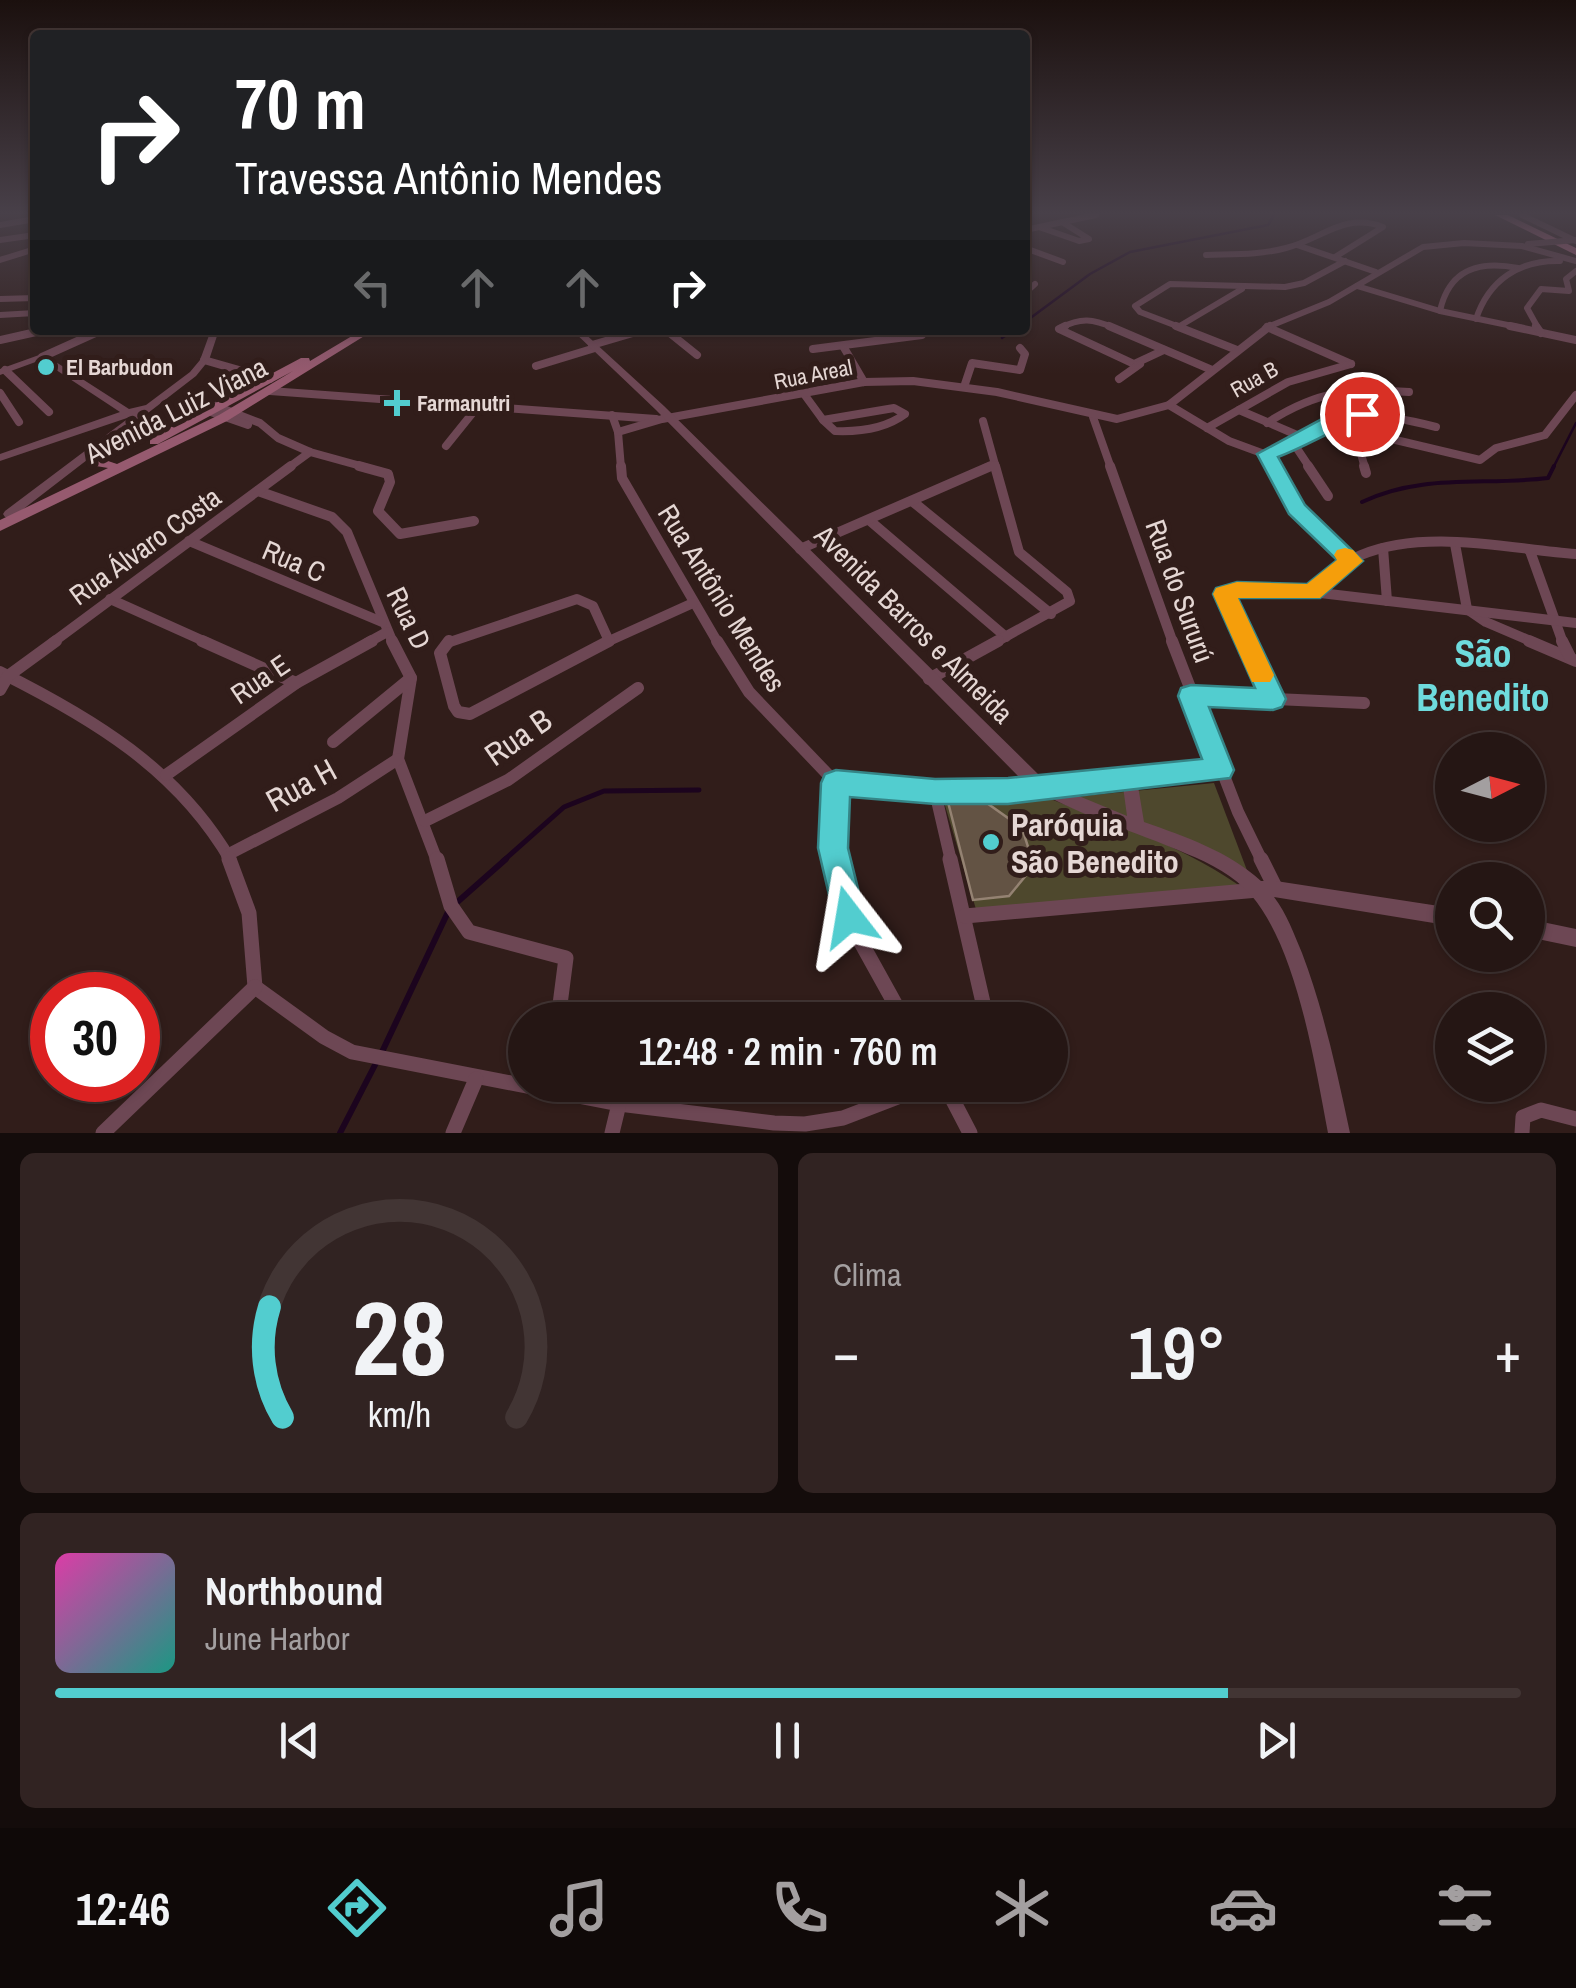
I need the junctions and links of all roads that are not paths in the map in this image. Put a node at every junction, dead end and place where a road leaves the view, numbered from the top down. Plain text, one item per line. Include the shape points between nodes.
1 (1332, 268) edge
2 (1364, 268) edge
3 (1384, 268) edge
4 (1482, 268) edge
5 (1518, 268) edge
6 (1376, 272) junction
7 (1576, 272) edge
8 (1035, 284) dead end
9 (1358, 286) junction
10 (1030, 288) edge
11 (1243, 289) junction
12 (0, 298) edge
13 (30, 298) edge
14 (1440, 311) junction
15 (0, 316) edge
16 (30, 317) edge
17 (1476, 319) junction
18 (1178, 327) junction
19 (1267, 328) junction
20 (30, 331) edge
21 (1542, 334) junction
22 (91, 335) edge
23 (213, 335) edge
24 (348, 335) edge
25 (361, 335) edge
26 (581, 335) edge
27 (629, 335) edge
28 (672, 335) edge
29 (922, 335) edge
30 (0, 340) edge
31 (1576, 340) edge
32 (843, 346) junction
33 (594, 347) junction
34 (1020, 348) dead end
35 (813, 350) dead end
36 (1164, 350) junction
37 (1238, 350) junction
38 (697, 355) dead end
39 (42, 357) junction
40 (204, 360) junction
41 (1141, 363) junction
42 (536, 366) dead end
43 (1212, 370) junction
44 (2, 371) edge
45 (1118, 379) dead end
46 (864, 382) junction
47 (284, 383) junction
48 (270, 385) junction
49 (964, 387) junction
50 (298, 390) junction
51 (1409, 392) dead end
52 (0, 393) edge
53 (804, 394) junction
54 (1576, 395) edge
55 (479, 405) junction
56 (1169, 405) junction
57 (1239, 410) junction
58 (49, 412) dead end
59 (220, 412) junction
60 (132, 415) junction
61 (612, 416) junction
62 (1092, 417) junction
63 (666, 418) junction
64 (823, 420) junction
65 (983, 421) dead end
66 (19, 422) dead end
67 (1268, 422) junction
68 (1436, 427) dead end
69 (1207, 428) junction
70 (618, 432) junction
71 (1299, 441) junction
72 (446, 446) dead end
73 (99, 447) junction
74 (310, 452) junction
75 (1267, 454) junction
76 (0, 458) edge
77 (110, 464) junction
78 (994, 464) junction
79 (1366, 473) dead end
80 (258, 491) junction
81 (1328, 496) dead end
82 (912, 501) junction
83 (3, 519) edge
84 (870, 520) junction
85 (474, 521) dead end
86 (189, 541) junction
87 (1455, 544) junction
88 (1383, 548) junction
89 (800, 549) junction
90 (1530, 551) junction
91 (1576, 554) edge
92 (1351, 561) junction
93 (1312, 592) junction
94 (110, 599) junction
95 (1387, 601) junction
96 (693, 603) junction
97 (1467, 609) junction
98 (1052, 614) junction
99 (1552, 620) junction
100 (1576, 623) edge
101 (385, 627) junction
102 (1006, 637) junction
103 (609, 641) junction
104 (1574, 662) edge
105 (4, 674) edge
106 (411, 678) junction
107 (929, 678) junction
108 (296, 683) junction
109 (638, 688) dead end
110 (0, 690) edge
111 (1191, 696) junction
112 (1273, 699) junction
113 (1364, 703) dead end
114 (334, 742) dead end
115 (398, 759) junction
116 (1220, 770) junction
117 (166, 776) junction
118 (1130, 779) junction
119 (836, 783) junction
120 (1046, 788) junction
121 (935, 792) junction
122 (425, 821) junction
123 (1137, 826) junction
124 (227, 854) junction
125 (1267, 890) junction
126 (1435, 915) edge
127 (965, 916) junction
128 (1545, 931) edge
129 (1571, 936) edge
130 (255, 987) junction
131 (561, 1002) edge
132 (893, 1002) edge
133 (983, 1002) edge
134 (476, 1079) junction
135 (508, 1083) edge
136 (610, 1102) edge
137 (886, 1102) edge
138 (954, 1102) edge
139 (619, 1104) junction
140 (1576, 1119) edge
141 (103, 1133) edge
142 (453, 1133) edge
143 (612, 1133) edge
144 (970, 1133) edge
145 (1339, 1133) edge
146 (1522, 1133) edge

1 - 11 street via 1304,283
2 - 6 street
3 - 6 street
4 - 14 street via 1446,288
5 - 17 street via 1483,297
6 - 9 street
7 - 21 street via 1566,278 1569,291 1541,289 1527,312
8 - 10 street
9 - 14 street
9 - 19 street
11 - 18 street
11 - 18 street via 1170,284 1135,308
12 - 13 street
14 - 17 street
15 - 16 street
17 - 21 street
18 - 37 street
19 - 37 street
19 - 57 street, Rua B via 1350,364 1288,382
20 - 30 street
21 - 31 street
22 - 39 street
23 - 40 street
24 - 48 main road, Avenida Luiz Viana
25 - 47 main road, Avenida Luiz Viana
26 - 33 street, Avenida Barros e Almeida
27 - 33 street
28 - 38 street
29 - 32 street
32 - 35 street
32 - 46 street
33 - 42 street
33 - 63 street, Avenida Barros e Almeida
34 - 49 street via 1025,354 1018,371 972,364
36 - 41 street
36 - 41 street via 1090,318 1059,329
36 - 43 street
37 - 43 street
39 - 44 street
39 - 60 street
40 - 48 street
40 - 60 street
41 - 45 street
43 - 56 street
44 - 58 street
46 - 49 street, Rua Areal
46 - 53 street, Rua Areal
47 - 48 main road, Avenida Luiz Viana
47 - 50 street
48 - 50 street
48 - 59 main road, Avenida Luiz Viana
49 - 62 street, Rua Areal
50 - 55 street
51 - 67 street via 1331,390
52 - 66 street
53 - 63 street, Rua Areal
53 - 64 street
54 - 79 street via 1545,435 1470,460 1408,441 1361,442
55 - 61 street
55 - 72 street
56 - 62 street, Rua Areal via 1117,419
56 - 69 street
57 - 67 street
57 - 69 street, Rua B
59 - 74 street
59 - 77 main road, Avenida Luiz Viana
59 - 83 main road, Avenida Luiz Viana
60 - 73 street
60 - 76 street
61 - 63 street
61 - 70 street, Rua Antônio Mendes
62 - 111 street, Rua do Sururú
63 - 70 street
63 - 89 street, Avenida Barros e Almeida
64 - 64 street via 843,432 904,414 894,408
65 - 78 street
67 - 71 street
68 - 71 street via 1362,414 1335,420
69 - 75 street
70 - 96 street, Rua Antônio Mendes via 622,478
71 - 75 street
71 - 81 street
73 - 77 main road via 95,462
73 - 83 street
74 - 80 street, Rua Álvaro Costa
74 - 85 street via 388,474 378,511 395,532
75 - 92 street via 1296,509
77 - 83 main road, Avenida Luiz Viana
78 - 82 street
78 - 98 street via 1019,552 1071,598
80 - 86 street, Rua Álvaro Costa
80 - 101 street, Rua D via 338,521
82 - 84 street
82 - 98 street
84 - 89 street
84 - 102 street
86 - 94 street, Rua Álvaro Costa
86 - 101 street, Rua C
87 - 88 street
87 - 90 street
87 - 97 street
88 - 92 street
88 - 95 street
89 - 107 street, Avenida Barros e Almeida
90 - 91 street
90 - 99 street
92 - 93 street
93 - 95 street
93 - 112 street via 1224,594
94 - 105 street, Rua Álvaro Costa
94 - 108 street
95 - 97 street
96 - 103 street
96 - 119 street, Rua Antônio Mendes via 749,692
97 - 99 street
97 - 104 street
98 - 102 street
99 - 100 street
99 - 104 street
101 - 106 street, Rua D
101 - 108 street, Rua E
102 - 107 street
103 - 103 street via 470,714 454,706 440,653 449,640 578,599 593,606
105 - 110 street
105 - 117 street via 118,736
106 - 114 street
106 - 115 street, Rua D
107 - 120 street, Avenida Barros e Almeida
108 - 117 street, Rua E
109 - 122 street, Rua B via 508,780
111 - 112 street
111 - 116 street, Rua do Sururú
112 - 113 street
115 - 122 street
115 - 124 street, Rua H
116 - 118 street
116 - 125 street, Rua do Sururú
117 - 124 street
118 - 120 street
118 - 123 street
119 - 121 street
119 - 132 street via 833,848 849,917
120 - 121 street
120 - 123 street, Avenida Barros e Almeida
121 - 127 street
122 - 131 street via 446,896 469,932 566,958
123 - 125 street, Avenida Barros e Almeida via 1205,853
124 - 130 street via 252,924
125 - 126 street
125 - 127 street
125 - 145 street via 1314,1027
127 - 133 street
128 - 129 street
130 - 134 street via 352,1052
130 - 141 street
134 - 135 street
134 - 142 street
136 - 139 street
137 - 139 street via 805,1124
138 - 144 street
139 - 143 street
140 - 146 street via 1541,1110 1523,1117

